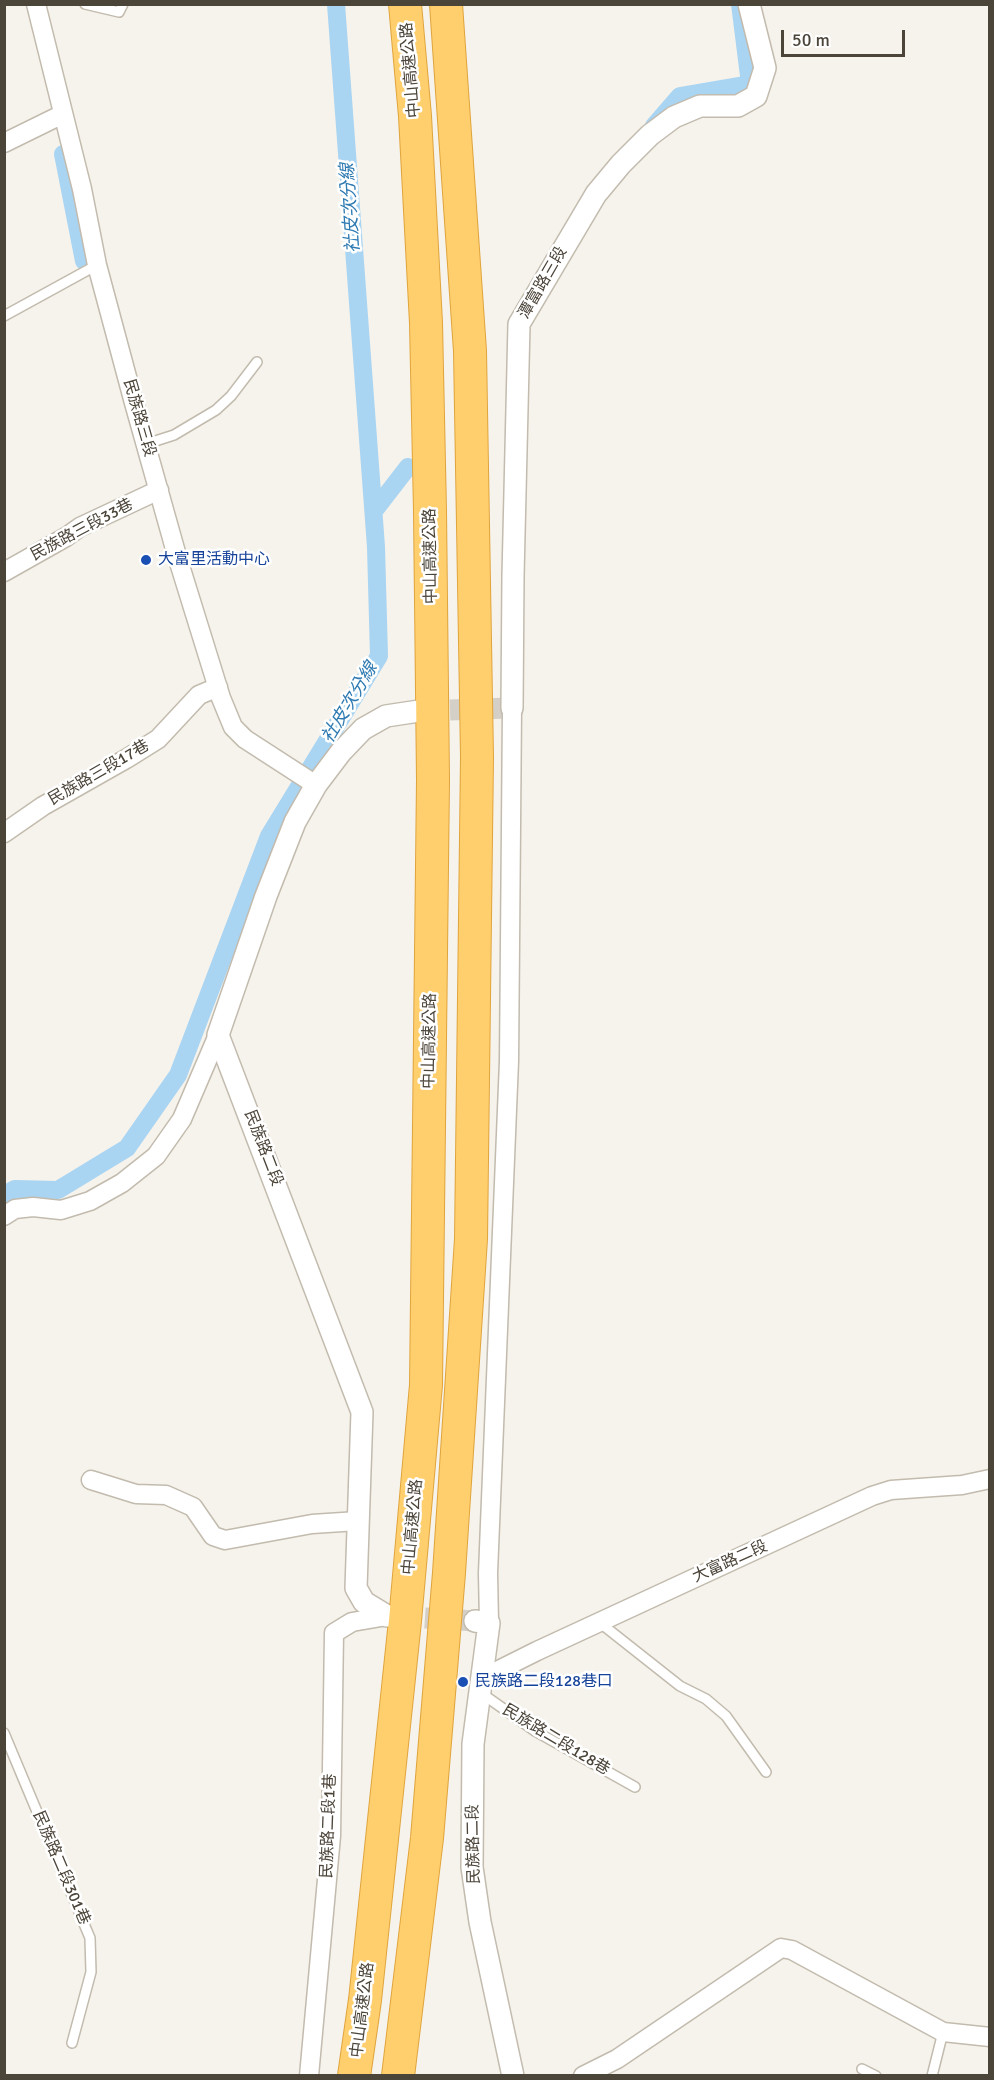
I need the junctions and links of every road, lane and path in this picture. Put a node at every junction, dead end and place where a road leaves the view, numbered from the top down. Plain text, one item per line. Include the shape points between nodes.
1 (36, 4) edge
2 (86, 4) edge
3 (123, 4) edge
4 (405, 4) edge
5 (446, 4) edge
6 (748, 4) edge
7 (63, 114) junction
8 (4, 143) edge
9 (97, 265) junction
10 (4, 316) edge
11 (257, 362) dead end
12 (146, 444) junction
13 (159, 490) junction
14 (4, 572) edge
15 (218, 687) junction
16 (512, 708) joint
17 (419, 711) tunnel mouth
18 (307, 779) junction
19 (4, 833) edge
20 (218, 1035) junction
21 (4, 1216) edge
22 (990, 1479) edge
23 (91, 1480) dead end
24 (358, 1521) junction
25 (356, 1588) junction
26 (387, 1616) joint
27 (352, 1622) junction
28 (482, 1622) joint
29 (599, 1622) junction
30 (480, 1685) junction
31 (4, 1733) edge
32 (766, 1772) dead end
33 (635, 1787) dead end
34 (943, 2032) junction
35 (990, 2037) edge
36 (72, 2043) dead end
37 (862, 2069) dead end
38 (309, 2076) edge
39 (354, 2076) edge
40 (398, 2076) edge
41 (513, 2076) edge
42 (583, 2076) edge
43 (876, 2076) edge
44 (932, 2076) edge

1 - 7 street, 民族路三段
2 - 3 lane via 119,12
4 - 39 highway, 中山高速公路 via 422,242 430,511 433,780 426,1385
5 - 40 highway via 470,351 477,758 471,1239 427,1838
6 - 16 street, 潭富路三段 via 765,68 756,96 738,106 700,106 674,117 650,135 596,194 519,324
7 - 8 street
7 - 9 street, 民族路三段
9 - 10 lane
9 - 12 street, 民族路三段
11 - 12 lane via 216,410 174,435
12 - 13 street, 民族路三段
13 - 14 street, 民族路三段33巷 via 80,527
13 - 15 street, 民族路三段
15 - 18 street, 民族路三段 via 233,727
15 - 19 street, 民族路三段17巷 via 199,695 158,739
16 - 28 street via 509,1061 488,1572
17 - 18 street via 386,716 363,729
18 - 20 street
20 - 21 street via 182,1119 156,1156 122,1183 90,1200 61,1210 15,1209
20 - 24 street, 民族路二段 via 362,1412
22 - 29 street, 大富路二段 via 891,1490 872,1496
23 - 24 street via 136,1494 165,1495 193,1507 213,1536 225,1540 312,1524
24 - 25 street, 民族路二段
25 - 26 street via 364,1602
25 - 27 street
26 - 27 street
27 - 38 street, 民族路二段1巷 via 334,1633 331,1836
28 - 30 street, 民族路二段
29 - 30 street, 大富路二段
29 - 32 lane via 680,1686 706,1699 726,1716
30 - 33 lane, 民族路二段128巷 via 535,1731
30 - 41 street, 民族路二段 via 473,1744 472,1867
31 - 36 lane, 民族路二段301巷 via 90,1938 91,1972
34 - 35 street
34 - 42 street via 792,1950 781,1948 616,2059
34 - 44 lane
37 - 43 lane

